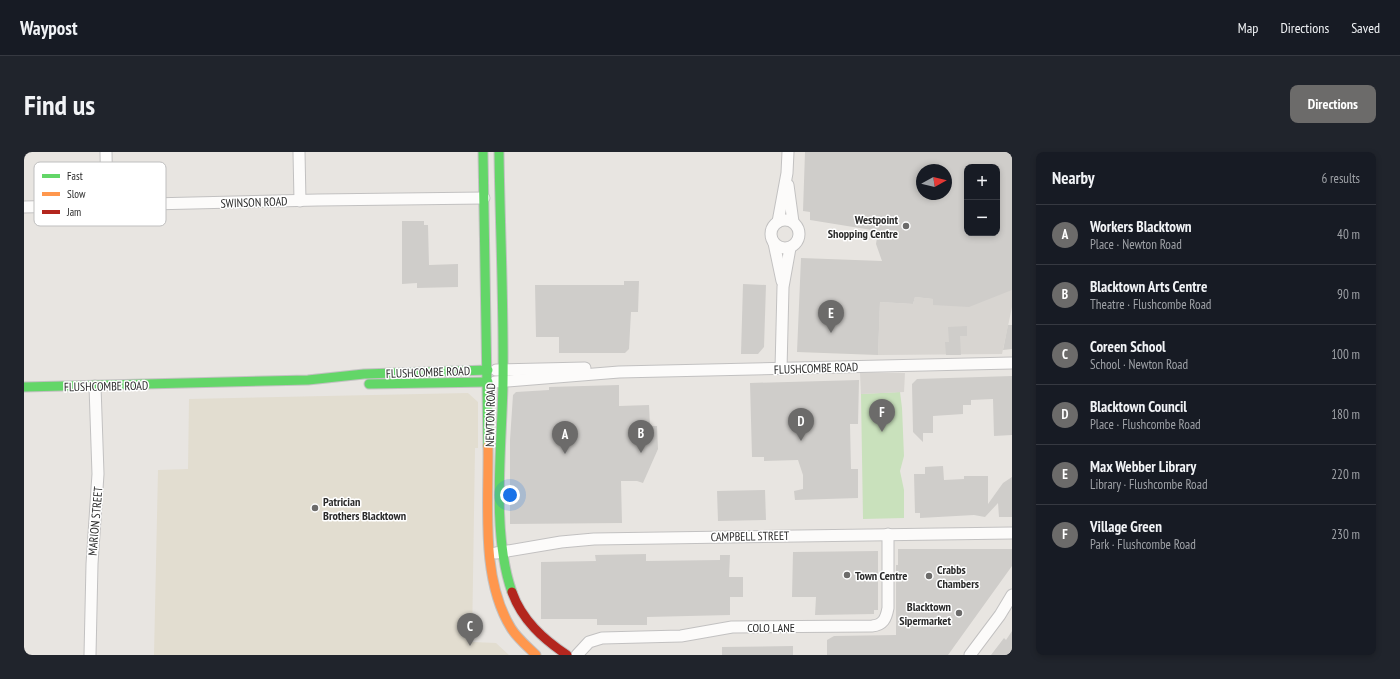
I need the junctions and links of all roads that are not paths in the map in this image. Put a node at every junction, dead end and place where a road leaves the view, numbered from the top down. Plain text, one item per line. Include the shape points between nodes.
1 (106, 152) edge
2 (299, 152) edge
3 (483, 152) edge
4 (499, 152) edge
5 (788, 152) edge
6 (106, 162) edge
7 (787, 173) junction
8 (484, 198) junction
9 (300, 201) junction
10 (166, 204) edge
11 (24, 208) edge
12 (34, 208) edge
13 (778, 222) junction
14 (792, 222) junction
15 (774, 243) junction
16 (790, 248) junction
17 (783, 287) junction
18 (1012, 362) edge
19 (503, 369) junction
20 (781, 369) junction
21 (488, 370) junction
22 (619, 372) junction
23 (308, 380) junction
24 (488, 382) junction
25 (503, 382) junction
26 (95, 386) junction
27 (24, 387) edge
28 (1012, 533) edge
29 (888, 534) junction
30 (504, 552) junction
31 (489, 554) junction
32 (1012, 595) edge
33 (90, 655) edge
34 (536, 655) edge
35 (567, 655) edge
36 (576, 655) edge
37 (970, 655) edge

1 - 6 street
2 - 9 street
3 - 8 main road, NEWTON ROAD
4 - 19 main road, NEWTON ROAD
5 - 7 street
7 - 13 street
7 - 14 street
8 - 9 street, SWINSON ROAD
8 - 21 main road, NEWTON ROAD
9 - 10 street, SWINSON ROAD
11 - 12 street, SWINSON ROAD
13 - 14 street
13 - 15 street via 771,232
14 - 16 street via 798,228 800,237
15 - 16 street via 782,248
15 - 17 street
16 - 17 street
17 - 20 street
18 - 20 street, FLUSHCOMBE ROAD
19 - 21 street, FLUSHCOMBE ROAD
19 - 22 street, FLUSHCOMBE ROAD via 591,368
19 - 25 main road, NEWTON ROAD
20 - 22 street, FLUSHCOMBE ROAD
21 - 23 main road, FLUSHCOMBE ROAD via 364,374
21 - 24 main road, NEWTON ROAD
22 - 25 street, FLUSHCOMBE ROAD
23 - 24 main road, FLUSHCOMBE ROAD via 364,384
23 - 26 main road, FLUSHCOMBE ROAD
24 - 25 street, FLUSHCOMBE ROAD
24 - 31 main road, NEWTON ROAD
25 - 30 main road, NEWTON ROAD via 501,512
26 - 27 main road, FLUSHCOMBE ROAD
26 - 33 street, MARION STREET via 98,474 92,564
28 - 29 street, CAMPBELL STREET
29 - 30 street, CAMPBELL STREET via 594,539
29 - 36 street, COLO LANE via 888,608 881,624 732,627 671,636 602,638 589,642
30 - 31 street, CAMPBELL STREET
30 - 35 main road, NEWTON ROAD via 510,587 520,610 544,640
31 - 34 main road, NEWTON ROAD via 492,583 504,616 512,630
32 - 37 street

